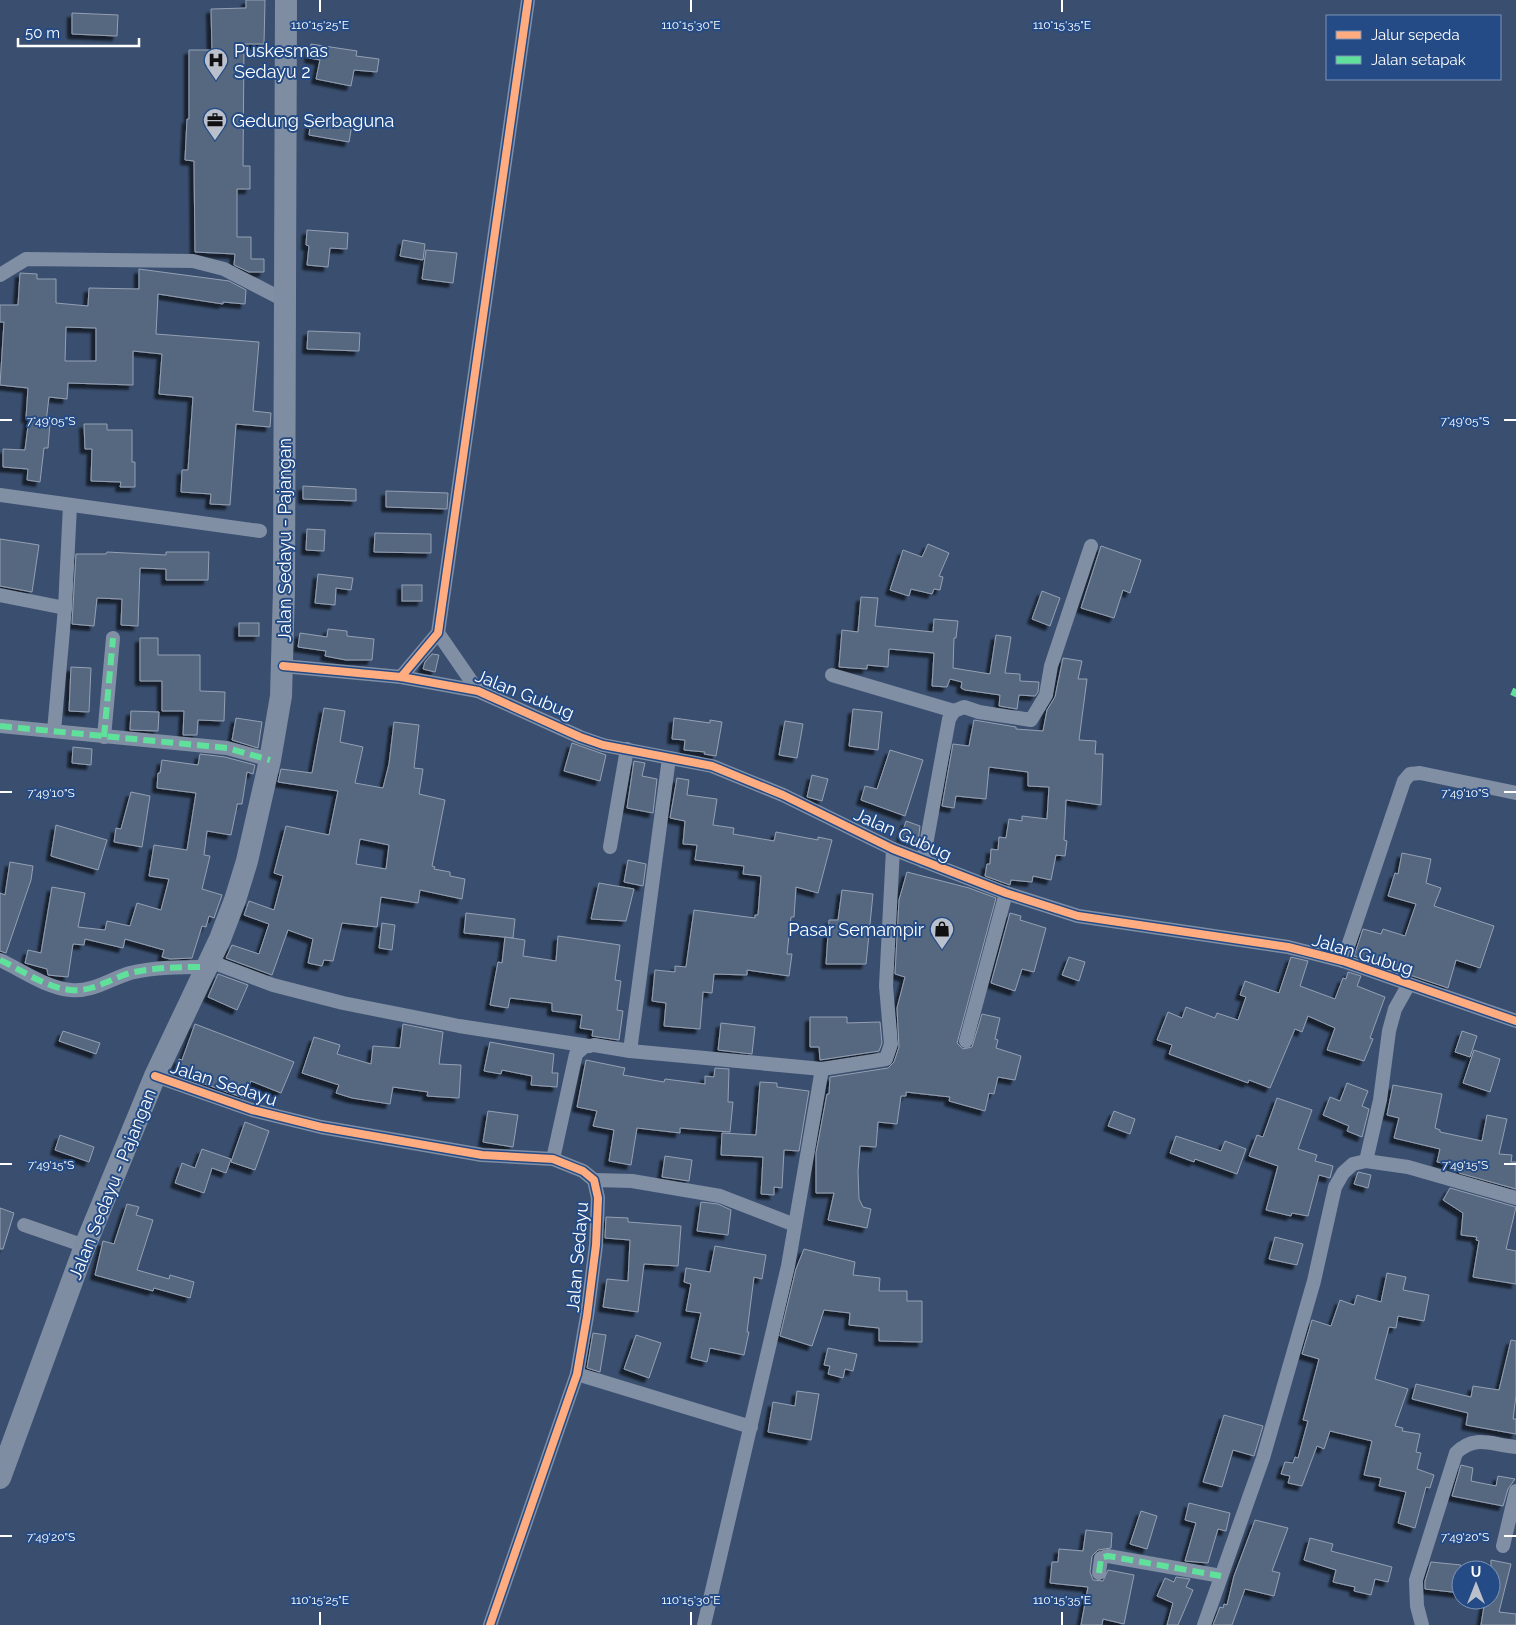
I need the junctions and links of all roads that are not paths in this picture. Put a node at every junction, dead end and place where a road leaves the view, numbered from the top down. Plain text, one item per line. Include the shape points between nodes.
1 (286, 0) edge
2 (528, 0) edge
3 (0, 275) edge
4 (284, 300) junction
5 (0, 495) edge
6 (70, 505) junction
7 (260, 531) dead end
8 (1091, 546) dead end
9 (0, 595) edge
10 (65, 608) junction
11 (438, 633) junction
12 (113, 638) dead end
13 (283, 666) junction
14 (832, 675) dead end
15 (401, 677) junction
16 (478, 691) junction
17 (954, 712) junction
18 (0, 726) edge
19 (54, 731) junction
20 (104, 737) junction
21 (627, 749) junction
22 (669, 758) junction
23 (270, 760) junction
24 (1516, 793) edge
25 (610, 847) dead end
26 (893, 849) junction
27 (924, 861) junction
28 (1006, 893) junction
29 (0, 960) edge
30 (1343, 961) junction
31 (208, 964) junction
32 (1409, 984) junction
33 (1516, 1020) edge
34 (966, 1041) dead end
35 (589, 1046) junction
36 (630, 1051) junction
37 (822, 1068) junction
38 (155, 1076) junction
39 (553, 1159) junction
40 (1366, 1161) junction
41 (594, 1180) junction
42 (1516, 1198) edge
43 (24, 1225) dead end
44 (795, 1225) junction
45 (85, 1246) junction
46 (577, 1374) junction
47 (751, 1427) junction
48 (1516, 1447) edge
49 (0, 1478) edge
50 (1516, 1490) edge
51 (1503, 1546) dead end
52 (1099, 1573) dead end
53 (1221, 1576) junction
54 (490, 1625) edge
55 (704, 1625) edge
56 (1204, 1625) edge
57 (1422, 1625) edge

1 - 4 main road, Jalan Sedayu - Pajangan
2 - 11 street
3 - 4 street via 26,259 193,261 224,269
4 - 13 main road, Jalan Sedayu - Pajangan
5 - 6 street
6 - 7 street
6 - 10 street
8 - 17 street via 1051,666 1046,695 1031,720 964,708
9 - 10 street
10 - 19 street
11 - 15 street
11 - 16 street
12 - 20 street
13 - 15 street, Jalan Gubug
13 - 23 main road, Jalan Sedayu - Pajangan
14 - 17 street
15 - 16 street, Jalan Gubug
16 - 21 street, Jalan Gubug via 580,737
17 - 27 street via 946,729
18 - 19 street
19 - 20 street
20 - 23 street via 226,748
21 - 22 street, Jalan Gubug
21 - 25 street
22 - 26 street, Jalan Gubug via 712,766 783,795
22 - 36 street
23 - 31 main road, Jalan Sedayu - Pajangan via 245,869
24 - 30 street via 1420,773 1410,774 1404,781
26 - 27 street, Jalan Gubug
26 - 37 street via 886,986 890,1051 886,1059 878,1062
27 - 28 street, Jalan Gubug
28 - 30 street, Jalan Gubug via 1078,916 1288,947
28 - 34 street
29 - 31 street via 54,986 71,990 88,990 127,974 160,967
30 - 32 street, Jalan Gubug
31 - 35 street via 343,1003 459,1026
31 - 38 main road, Jalan Sedayu - Pajangan
32 - 33 street, Jalan Gubug
32 - 40 street via 1395,1009 1389,1030 1380,1100
35 - 36 street
35 - 39 street via 576,1054
36 - 37 street
37 - 44 street
38 - 39 street, Jalan Sedayu via 252,1110 321,1127 482,1155
38 - 45 main road, Jalan Sedayu - Pajangan
39 - 41 street, Jalan Sedayu via 583,1171
40 - 42 street via 1408,1167
40 - 53 street via 1353,1164 1335,1187 1314,1281 1263,1458
41 - 44 street via 632,1181 720,1196
41 - 46 street, Jalan Sedayu via 598,1198 596,1245
43 - 45 street
44 - 47 street
45 - 49 main road, Jalan Sedayu - Pajangan
46 - 47 street
46 - 54 street, Jalan Sedayu
47 - 55 street
48 - 57 street via 1476,1441 1456,1454 1416,1580
50 - 51 street
52 - 53 street via 1101,1558 1108,1556
53 - 56 street

